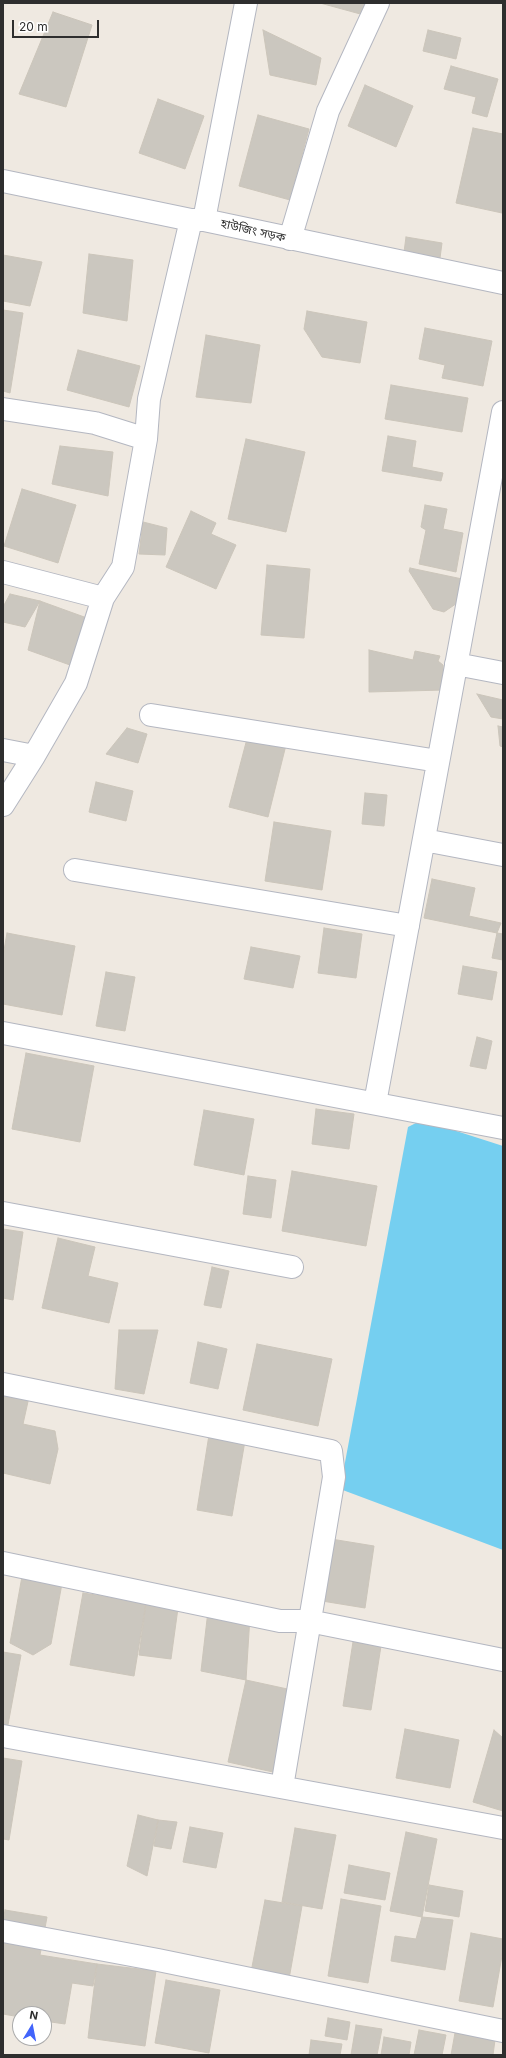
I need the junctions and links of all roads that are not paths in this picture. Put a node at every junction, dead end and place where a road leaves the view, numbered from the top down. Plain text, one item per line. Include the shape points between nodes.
1 (246, 3) edge
2 (378, 3) edge
3 (3, 181) edge
4 (197, 220) junction
5 (290, 239) junction
6 (503, 283) edge
7 (3, 409) edge
8 (503, 412) edge
9 (146, 439) junction
10 (495, 495) edge
11 (3, 572) edge
12 (103, 598) junction
13 (456, 664) junction
14 (503, 673) edge
15 (151, 714) dead end
16 (3, 750) edge
17 (34, 756) junction
18 (438, 761) junction
19 (3, 805) edge
20 (424, 840) junction
21 (503, 855) edge
22 (75, 870) dead end
23 (408, 926) junction
24 (3, 1033) edge
25 (374, 1103) junction
26 (503, 1128) edge
27 (3, 1213) edge
28 (292, 1267) dead end
29 (3, 1384) edge
30 (3, 1563) edge
31 (309, 1621) junction
32 (503, 1660) edge
33 (3, 1736) edge
34 (282, 1787) junction
35 (503, 1828) edge
36 (3, 1930) edge
37 (503, 2031) edge

1 - 4 street
2 - 5 street via 328,111
3 - 4 street, হাউজিং সড়ক
4 - 5 street, হাউজিং সড়ক
4 - 9 street via 150,399
5 - 6 street, হাউজিং সড়ক
7 - 9 street via 95,423
8 - 10 street
9 - 12 street via 123,567
10 - 13 street
11 - 12 street
12 - 17 street via 76,683
13 - 14 street
13 - 18 street
15 - 18 street
16 - 17 street
17 - 19 street
18 - 20 street
20 - 21 street
20 - 23 street
22 - 23 street
23 - 25 street
24 - 25 street
25 - 26 street
27 - 28 street
29 - 31 street via 331,1451 334,1477
30 - 31 street via 280,1621
31 - 32 street
31 - 34 street
33 - 34 street
34 - 35 street
36 - 37 street

